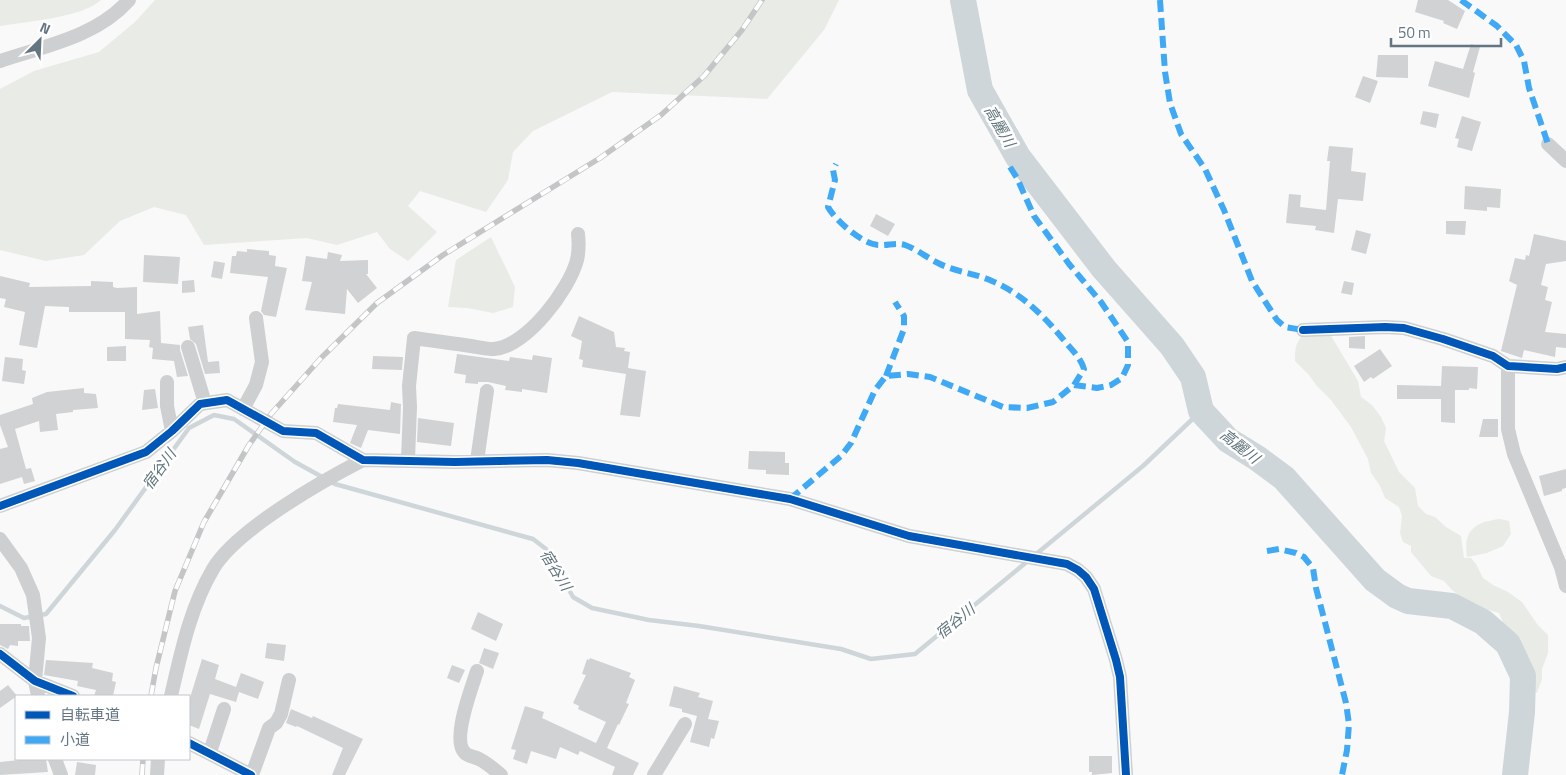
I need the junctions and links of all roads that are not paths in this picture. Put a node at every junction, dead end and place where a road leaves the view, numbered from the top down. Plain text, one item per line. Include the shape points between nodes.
1 (129, 0) edge
2 (0, 61) edge
3 (1548, 144) dead end
4 (1566, 161) edge
5 (578, 234) dead end
6 (256, 318) dead end
7 (1303, 330) dead end
8 (188, 347) dead end
9 (1508, 366) junction
10 (1566, 367) edge
11 (167, 382) dead end
12 (487, 391) dead end
13 (205, 403) junction
14 (243, 409) junction
15 (172, 431) junction
16 (363, 460) junction
17 (408, 460) junction
18 (477, 461) junction
19 (0, 506) edge
20 (0, 539) edge
21 (1566, 586) edge
22 (0, 654) edge
23 (477, 671) dead end
24 (289, 680) dead end
25 (35, 681) junction
26 (38, 695) edge
27 (70, 695) edge
28 (171, 695) edge
29 (224, 709) dead end
30 (685, 724) dead end
31 (190, 743) edge
32 (210, 752) junction
33 (55, 760) edge
34 (158, 760) edge
35 (60, 775) edge
36 (157, 775) edge
37 (252, 775) edge
38 (501, 775) edge
39 (654, 775) edge
40 (1126, 775) edge

1 - 2 street via 90,31
3 - 4 street
5 - 17 street via 580,245 568,281 533,329 514,343 494,349 414,338 409,386
6 - 14 street via 262,362 256,385
7 - 9 street via 1404,328 1493,356
8 - 13 street
9 - 10 street
9 - 21 street via 1508,429 1514,454
11 - 15 street
12 - 18 street
13 - 14 street via 226,400
13 - 15 street
14 - 16 street via 282,431 316,433
15 - 19 street via 146,452
16 - 17 street
16 - 28 street via 334,475 253,529 213,568 184,639
17 - 18 street
18 - 40 street via 578,463 790,499 909,536 1067,564 1086,577 1101,609 1120,677
20 - 25 street via 21,568 33,595 39,638
22 - 25 street
23 - 38 street via 461,728 461,747 465,754 492,766
24 - 37 street via 281,714 269,728
25 - 26 street
25 - 27 street
29 - 32 street
30 - 39 street
31 - 32 street
32 - 37 street
33 - 35 street
34 - 36 street

